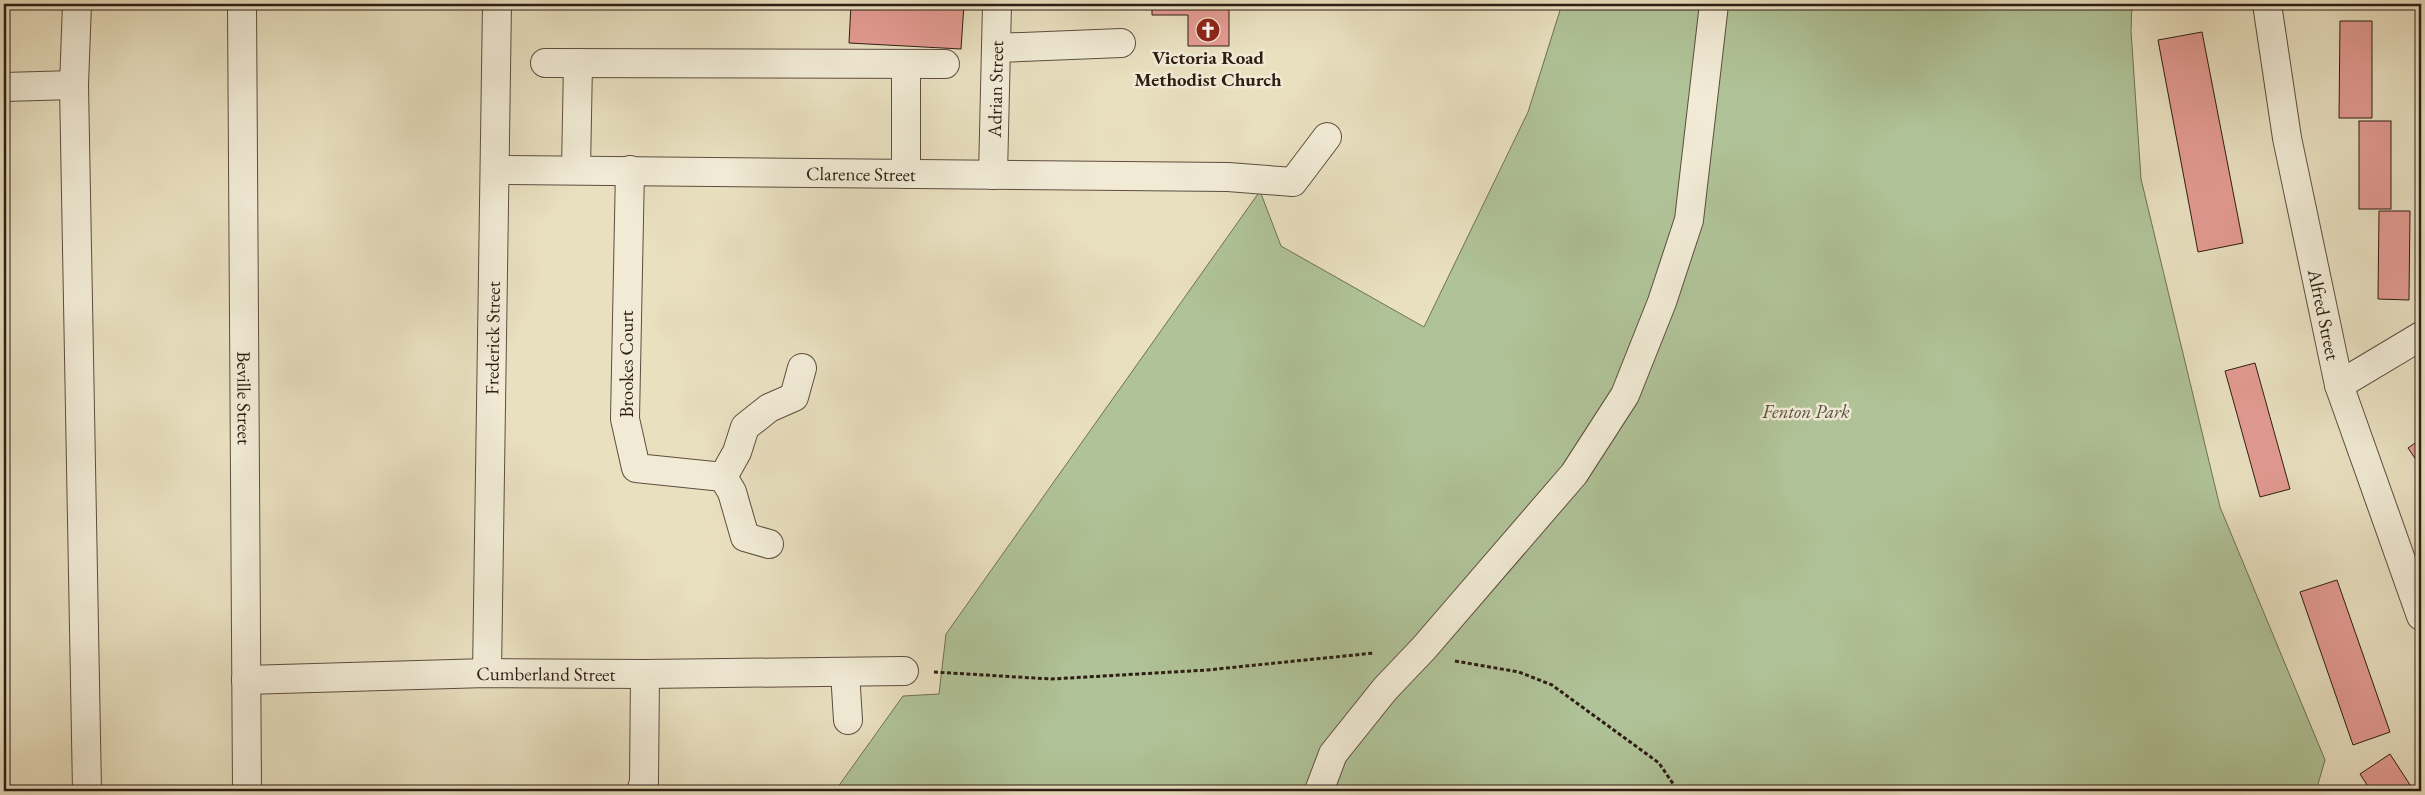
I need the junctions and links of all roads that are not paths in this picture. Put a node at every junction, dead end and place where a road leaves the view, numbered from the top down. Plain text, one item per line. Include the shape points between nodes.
1 (77, 4) edge
2 (242, 4) edge
3 (497, 4) edge
4 (997, 4) edge
5 (1714, 4) edge
6 (2267, 4) edge
7 (1121, 43) dead end
8 (996, 48) junction
9 (545, 63) dead end
10 (578, 63) junction
11 (906, 64) junction
12 (945, 64) dead end
13 (74, 85) junction
14 (4, 86) edge
15 (1328, 137) dead end
16 (495, 170) junction
17 (576, 170) junction
18 (630, 170) junction
19 (906, 174) junction
20 (993, 175) junction
21 (2421, 336) edge
22 (802, 368) dead end
23 (2339, 386) junction
24 (723, 476) junction
25 (769, 544) dead end
26 (2421, 616) edge
27 (904, 671) road end
28 (845, 672) junction
29 (487, 673) junction
30 (645, 674) junction
31 (246, 680) junction
32 (848, 720) dead end
33 (88, 791) edge
34 (247, 791) edge
35 (641, 791) edge
36 (1319, 791) edge

1 - 13 street
2 - 31 street, Beville Street
3 - 16 street, Frederick Street
4 - 8 street, Adrian Street
5 - 36 street via 1689,220 1662,302 1625,395 1574,474 1332,754
6 - 23 street, Alfred Street via 2287,138
7 - 8 street
8 - 20 street, Adrian Street
9 - 10 street
10 - 11 street
10 - 17 street
11 - 12 street
11 - 19 street
13 - 14 street
13 - 33 street
15 - 20 street, Clarence Street via 1293,182 1228,177
16 - 17 street, Clarence Street
16 - 29 street, Frederick Street
17 - 18 street, Clarence Street
18 - 19 street, Clarence Street
18 - 24 street, Brookes Court via 625,419 636,468
19 - 20 street, Clarence Street
21 - 23 street
22 - 24 street via 794,397 769,408 745,427 737,452
23 - 26 street, Alfred Street
24 - 25 street via 732,492 745,537
27 - 28 street, Cumberland Street
28 - 30 street, Cumberland Street
28 - 32 street
29 - 30 street, Cumberland Street
29 - 31 street, Cumberland Street
30 - 35 street via 644,782
31 - 34 street, Beville Street

